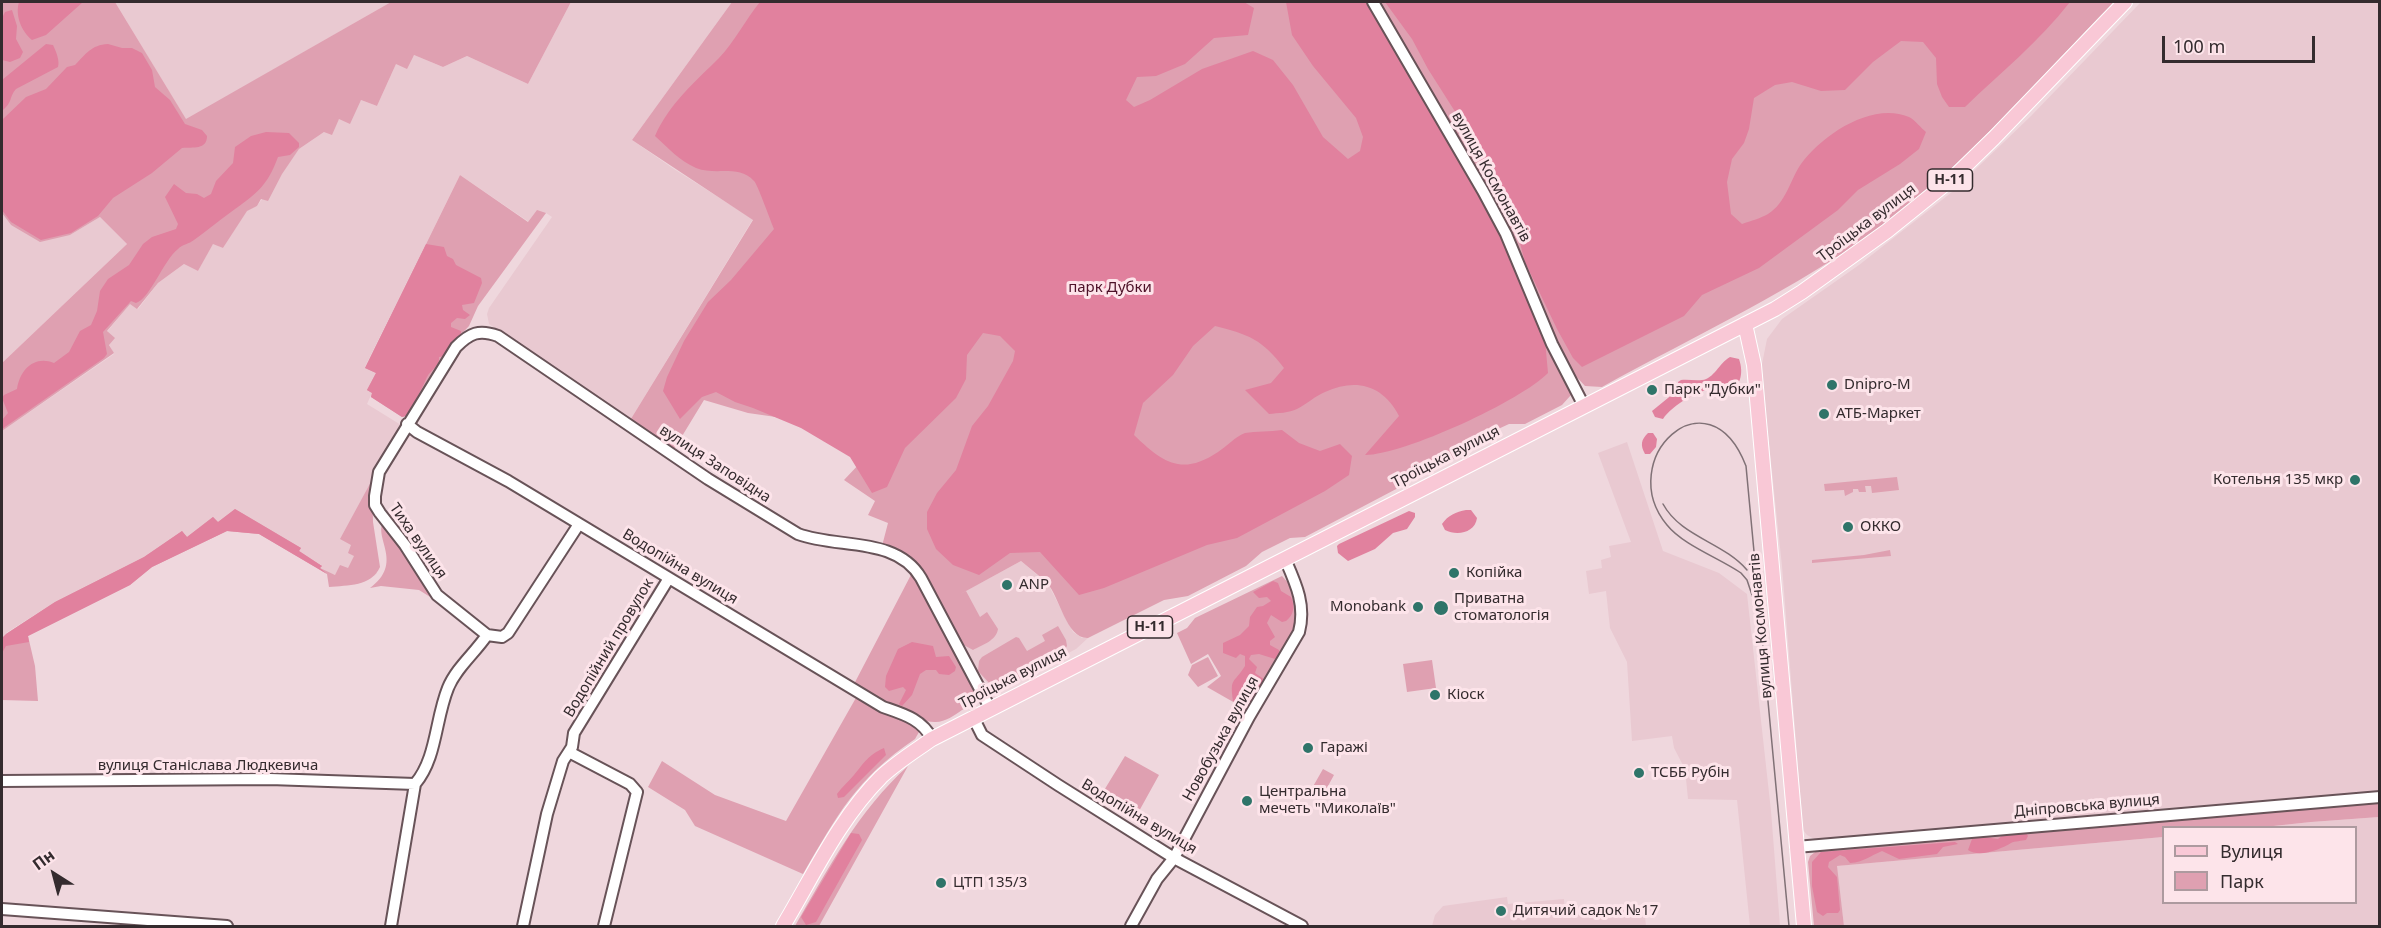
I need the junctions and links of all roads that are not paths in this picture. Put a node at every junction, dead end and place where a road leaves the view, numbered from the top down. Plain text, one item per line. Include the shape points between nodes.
1 (1373, 2) edge
2 (2125, 2) edge
3 (1745, 324) junction
4 (1584, 406) junction
5 (407, 424) junction
6 (579, 524) junction
7 (1285, 559) junction
8 (669, 578) junction
9 (487, 635) junction
10 (990, 708) junction
11 (973, 717) junction
12 (933, 739) junction
13 (570, 752) junction
14 (2, 781) edge
15 (415, 784) junction
16 (2379, 797) edge
17 (1796, 847) junction
18 (1174, 858) junction
19 (2, 909) edge
20 (1296, 925) edge
21 (227, 927) edge
22 (392, 927) edge
23 (523, 927) edge
24 (604, 927) edge
25 (783, 927) edge
26 (1131, 927) edge
27 (1804, 927) edge

1 - 4 street, вулиця Космонавтів via 1506,234 1552,344
2 - 3 main road, Троїцька вулиця / Н-11 via 1946,184 1802,292
3 - 4 main road, Троїцька вулиця / Н-11
3 - 17 main road, вулиця Космонавтів via 1754,365
4 - 7 main road, Троїцька вулиця / Н-11
5 - 6 street, Водопійна вулиця
5 - 9 street, Тиха вулиця via 379,472 375,506 437,595
5 - 10 street, вулиця Заповідна via 464,339 478,331 498,336 708,479 798,534 881,549 908,561 915,567
6 - 8 street, Водопійна вулиця
6 - 9 street via 508,633 502,637
7 - 10 main road, Троїцька вулиця / Н-11
7 - 18 street, Новобузька вулиця via 1301,597 1299,633
8 - 12 street, Водопійна вулиця via 883,707 918,721
8 - 13 street, Водопійний провулок via 574,734
9 - 15 street via 448,688 426,769
10 - 11 main road, Троїцька вулиця / Н-11
11 - 12 main road, Троїцька вулиця / Н-11
11 - 18 street, Водопійна вулиця via 982,735
12 - 25 main road, Троїцька вулиця / Н-11 via 883,776 860,800
13 - 23 street, Водопійний провулок via 563,761 548,814
13 - 24 street via 634,787 636,798
14 - 15 street, вулиця Станіслава Людкевича via 270,779
15 - 22 street
16 - 17 street, Дніпровська вулиця
17 - 27 main road, вулиця Космонавтів
18 - 20 street, Водопійна вулиця
18 - 26 street, Новобузька вулиця via 1157,879
19 - 21 street

